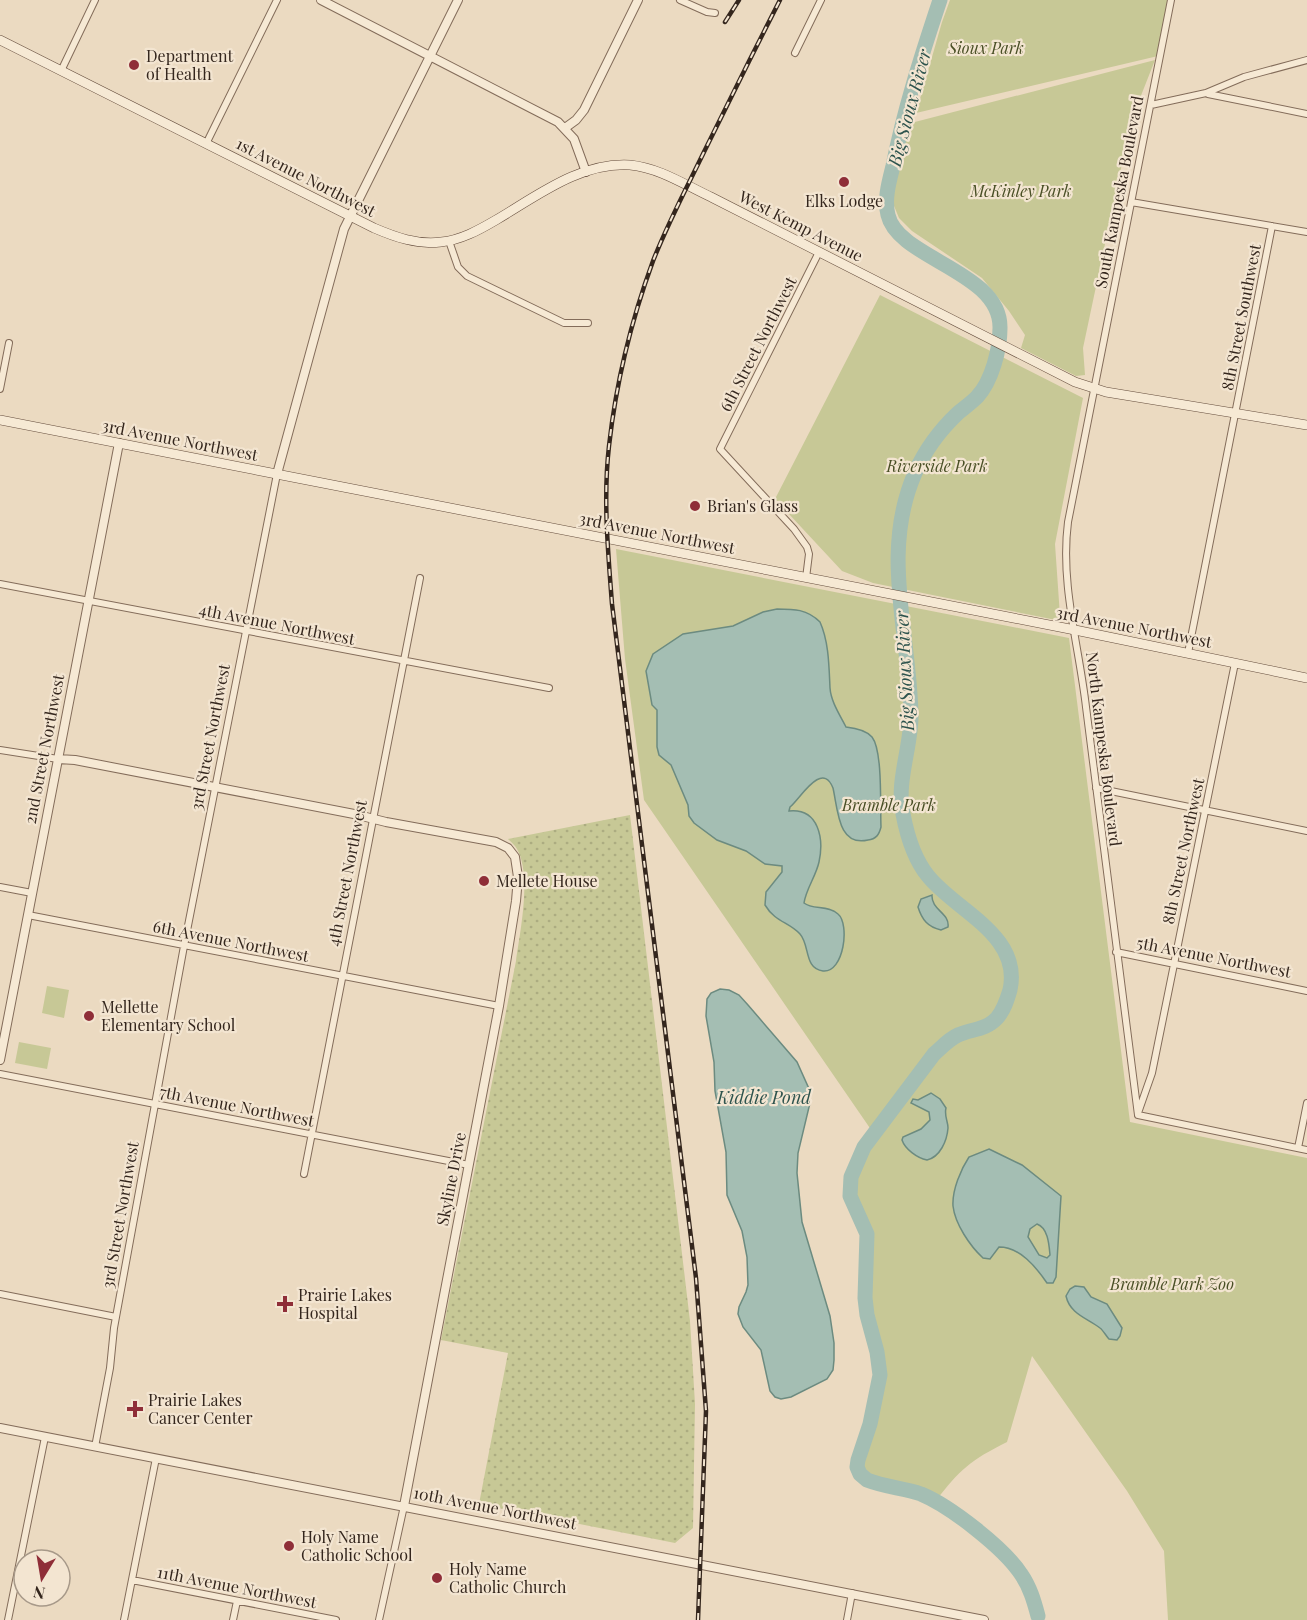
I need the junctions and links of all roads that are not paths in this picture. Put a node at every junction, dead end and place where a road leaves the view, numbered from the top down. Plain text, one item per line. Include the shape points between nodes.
1 (95, 0) edge
2 (277, 0) edge
3 (321, 0) edge
4 (458, 0) edge
5 (639, 0) edge
6 (680, 0) edge
7 (821, 0) edge
8 (1172, 0) edge
9 (715, 13) dead end
10 (0, 40) edge
11 (795, 52) dead end
12 (430, 56) junction
13 (1307, 60) edge
14 (61, 70) junction
15 (1206, 93) junction
16 (1150, 105) junction
17 (1307, 114) edge
18 (565, 128) junction
19 (206, 144) junction
20 (586, 172) junction
21 (1131, 202) junction
22 (350, 215) junction
23 (1272, 226) junction
24 (1307, 232) edge
25 (449, 241) junction
26 (819, 252) junction
27 (588, 323) dead end
28 (9, 343) dead end
29 (0, 389) edge
30 (1094, 389) junction
31 (1236, 414) junction
32 (0, 420) edge
33 (1307, 425) edge
34 (119, 443) junction
35 (277, 474) junction
36 (420, 578) dead end
37 (806, 578) junction
38 (0, 584) edge
39 (88, 601) junction
40 (1075, 630) junction
41 (246, 632) junction
42 (1188, 653) junction
43 (403, 662) junction
44 (1235, 663) junction
45 (1307, 678) edge
46 (549, 688) dead end
47 (0, 750) edge
48 (58, 759) junction
49 (215, 787) junction
50 (1096, 788) junction
51 (1205, 810) junction
52 (372, 819) junction
53 (1307, 831) edge
54 (0, 887) edge
55 (32, 893) junction
56 (28, 915) junction
57 (184, 946) junction
58 (1116, 952) junction
59 (1173, 964) junction
60 (342, 976) junction
61 (1307, 991) edge
62 (499, 1006) junction
63 (4, 1023) edge
64 (0, 1060) edge
65 (0, 1074) edge
66 (1307, 1102) edge
67 (155, 1104) junction
68 (1138, 1115) junction
69 (312, 1134) junction
70 (1298, 1148) junction
71 (1307, 1150) edge
72 (469, 1165) junction
73 (304, 1174) dead end
74 (0, 1294) edge
75 (116, 1317) junction
76 (0, 1428) edge
77 (45, 1437) junction
78 (95, 1447) junction
79 (156, 1458) junction
80 (404, 1506) junction
81 (132, 1580) junction
82 (852, 1593) junction
83 (237, 1601) junction
84 (8, 1620) edge
85 (124, 1620) edge
86 (233, 1620) edge
87 (336, 1620) edge
88 (379, 1620) edge
89 (847, 1620) edge
90 (984, 1620) edge

1 - 14 street
2 - 19 street
3 - 12 street
4 - 12 street, 3rd Street Northwest
5 - 18 street via 584,110
6 - 9 street
7 - 11 street
8 - 16 street, South Kampeska Boulevard
10 - 14 main road, 1st Avenue Northwest
12 - 18 street
12 - 22 street, 3rd Street Northwest
13 - 15 street via 1244,77
14 - 19 main road, 1st Avenue Northwest
15 - 16 street
15 - 17 street
16 - 21 street, South Kampeska Boulevard
18 - 20 street via 578,146
19 - 22 main road, 1st Avenue Northwest
20 - 25 main road via 473,233
20 - 26 main road, West Kemp Avenue via 628,165 656,171
21 - 23 street
21 - 30 street, South Kampeska Boulevard
22 - 25 main road, 1st Avenue Northwest via 400,238
22 - 35 street, 3rd Street Northwest
23 - 24 street
23 - 31 street, 8th Street Southwest
25 - 27 street via 458,267 466,276 564,323
26 - 30 main road, West Kemp Avenue
26 - 37 street, 6th Street Northwest via 720,448 807,547
28 - 29 street
30 - 31 main road, West Kemp Avenue
30 - 40 street, North Kampeska Boulevard via 1065,546
31 - 33 main road, West Kemp Avenue
31 - 42 street
32 - 34 main road, 3rd Avenue Northwest
34 - 35 main road, 3rd Avenue Northwest
34 - 39 street, 2nd Street Northwest
35 - 37 main road, 3rd Avenue Northwest
35 - 41 street, 3rd Street Northwest
36 - 43 street, 4th Street Northwest
37 - 40 main road, 3rd Avenue Northwest
38 - 39 street, 4th Avenue Northwest
39 - 41 street, 4th Avenue Northwest
39 - 48 street, 2nd Street Northwest
40 - 42 main road, 3rd Avenue Northwest
40 - 50 street, North Kampeska Boulevard
41 - 43 street, 4th Avenue Northwest
41 - 49 street, 3rd Street Northwest
42 - 44 main road, 3rd Avenue Northwest
43 - 46 street, 4th Avenue Northwest
43 - 52 street, 4th Street Northwest
44 - 45 main road, 3rd Avenue Northwest
44 - 51 street, 8th Street Northwest
47 - 48 street
48 - 49 street
48 - 55 street, 2nd Street Northwest
49 - 52 street
49 - 57 street, 3rd Street Northwest
50 - 51 street
50 - 58 street, North Kampeska Boulevard
51 - 53 street
51 - 59 street, 8th Street Northwest
52 - 60 street, 4th Street Northwest
52 - 62 street, Skyline Drive via 496,843 508,848 515,857 516,901
54 - 55 street
55 - 56 street, 2nd Street Northwest
56 - 57 street, 6th Avenue Northwest
56 - 63 street, 2nd Street Northwest
57 - 60 street, 6th Avenue Northwest
57 - 67 street, 3rd Street Northwest
58 - 59 street, 5th Avenue Northwest
58 - 68 street, North Kampeska Boulevard
59 - 61 street, 5th Avenue Northwest
59 - 68 street, 8th Street Northwest via 1152,1073
60 - 62 street, 6th Avenue Northwest
60 - 69 street, 4th Street Northwest
62 - 72 street, Skyline Drive
63 - 64 street, 2nd Street Northwest
65 - 67 street, 7th Avenue Northwest
66 - 70 street
67 - 69 street, 7th Avenue Northwest
67 - 75 street, 3rd Street Northwest
68 - 70 street
69 - 72 street, 7th Avenue Northwest
69 - 73 street, 4th Street Northwest
70 - 71 street
72 - 80 street, Skyline Drive
74 - 75 street
75 - 78 street, 3rd Street Northwest
76 - 77 street, 10th Avenue Northwest
77 - 78 street, 10th Avenue Northwest
77 - 84 street
78 - 79 street, 10th Avenue Northwest
79 - 80 street, 10th Avenue Northwest
79 - 81 street
80 - 82 street, 10th Avenue Northwest
80 - 88 street
81 - 83 street, 11th Avenue Northwest
81 - 85 street
82 - 89 street
82 - 90 street, 10th Avenue Northwest
83 - 86 street
83 - 87 street, 11th Avenue Northwest

